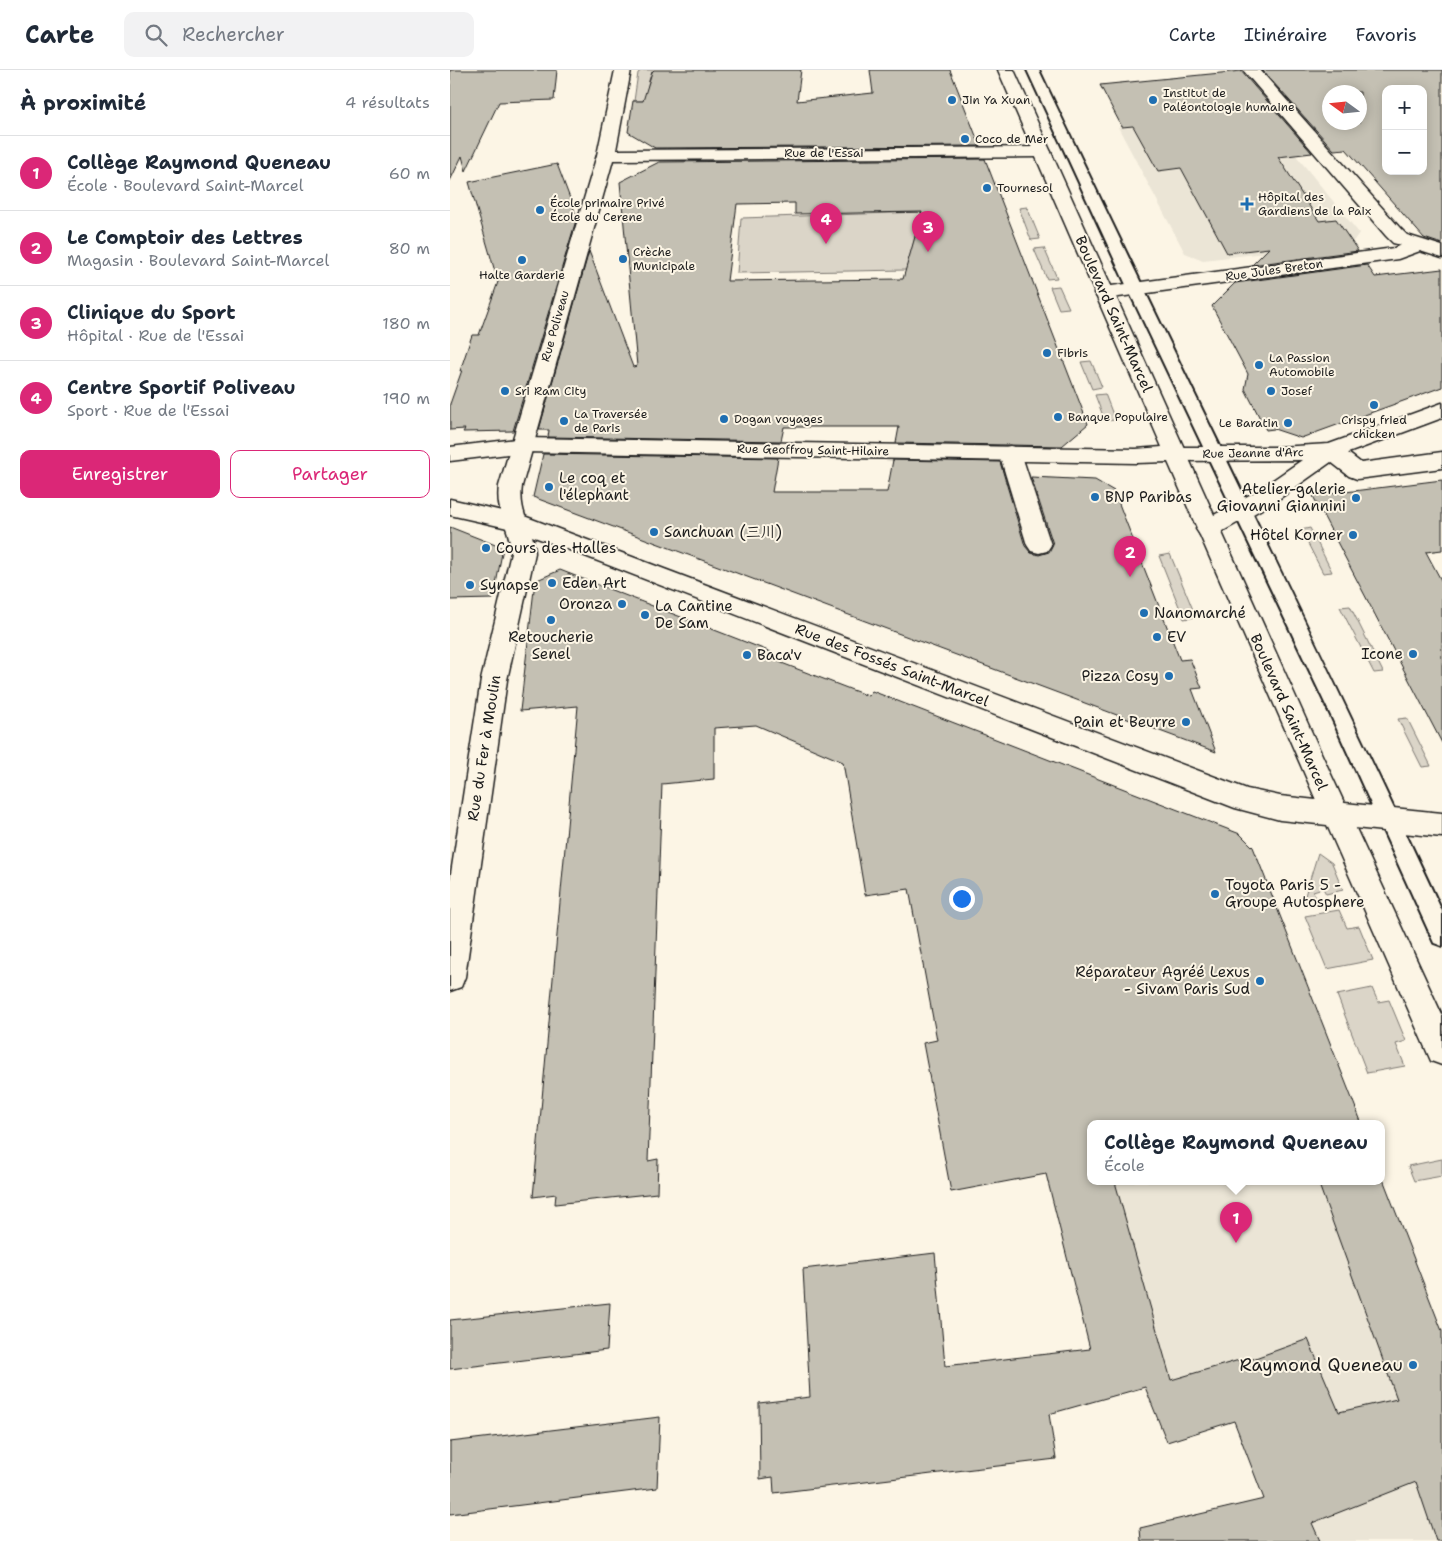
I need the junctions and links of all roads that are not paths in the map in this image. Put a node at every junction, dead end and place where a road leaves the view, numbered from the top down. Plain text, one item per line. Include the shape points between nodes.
1 (623, 70) edge
2 (1006, 70) edge
3 (1033, 70) edge
4 (1251, 70) edge
5 (1042, 152) junction
6 (606, 155) junction
7 (1419, 245) junction
8 (1442, 252) edge
9 (1135, 289) junction
10 (1104, 293) junction
11 (1442, 410) edge
12 (524, 445) junction
13 (1331, 451) junction
14 (1010, 453) junction
15 (450, 454) edge
16 (1176, 454) junction
17 (1215, 454) junction
18 (1442, 460) edge
19 (450, 507) edge
20 (1241, 511) junction
21 (516, 522) junction
22 (1208, 529) junction
23 (1039, 545) dead end
24 (1335, 814) junction
25 (1388, 818) junction
26 (1442, 825) edge
27 (1442, 936) edge
28 (450, 977) edge
29 (1442, 1050) edge

1 - 6 street, Rue Poliveau
2 - 5 street, Boulevard Saint-Marcel
3 - 9 lane, Boulevard Saint-Marcel
4 - 7 street via 1392,232 1400,239
5 - 6 street, Rue de l'Essai via 823,150
5 - 10 street, Boulevard Saint-Marcel
6 - 12 street, Rue Poliveau via 526,428
7 - 8 street
7 - 9 street, Rue Jules Breton via 1398,253
9 - 10 street, Rue Jules Breton
9 - 17 lane, Boulevard Saint-Marcel
10 - 16 street, Boulevard Saint-Marcel
11 - 13 street, Rue Jeanne d'Arc
12 - 14 street, Rue Geoffroy Saint-Hilaire
12 - 15 street, Rue Geoffroy Saint-Hilaire
12 - 21 street, Rue Poliveau via 509,491 509,507
13 - 17 street, Rue Jeanne d'Arc
13 - 18 street via 1357,470
13 - 20 street, Rue Jeanne d'Arc
14 - 16 street, Rue Geoffroy Saint-Hilaire
14 - 23 street
16 - 17 street, Rue Jeanne d'Arc
16 - 22 street, Boulevard Saint-Marcel
17 - 20 lane, Boulevard Saint-Marcel
19 - 21 street, Rue des Fossés Saint-Marcel
20 - 22 street, Rue Jeanne d'Arc
20 - 25 lane, Boulevard Saint-Marcel
21 - 24 street, Rue des Fossés Saint-Marcel via 1245,800 1280,808
21 - 28 street, Rue du Fer à Moulin via 523,553 494,680
22 - 24 street, Boulevard Saint-Marcel
24 - 25 street, Rue des Fossés Saint-Marcel
24 - 29 street, Boulevard Saint-Marcel
25 - 26 street, Rue des Fossés Saint-Marcel
25 - 27 lane, Boulevard Saint-Marcel

